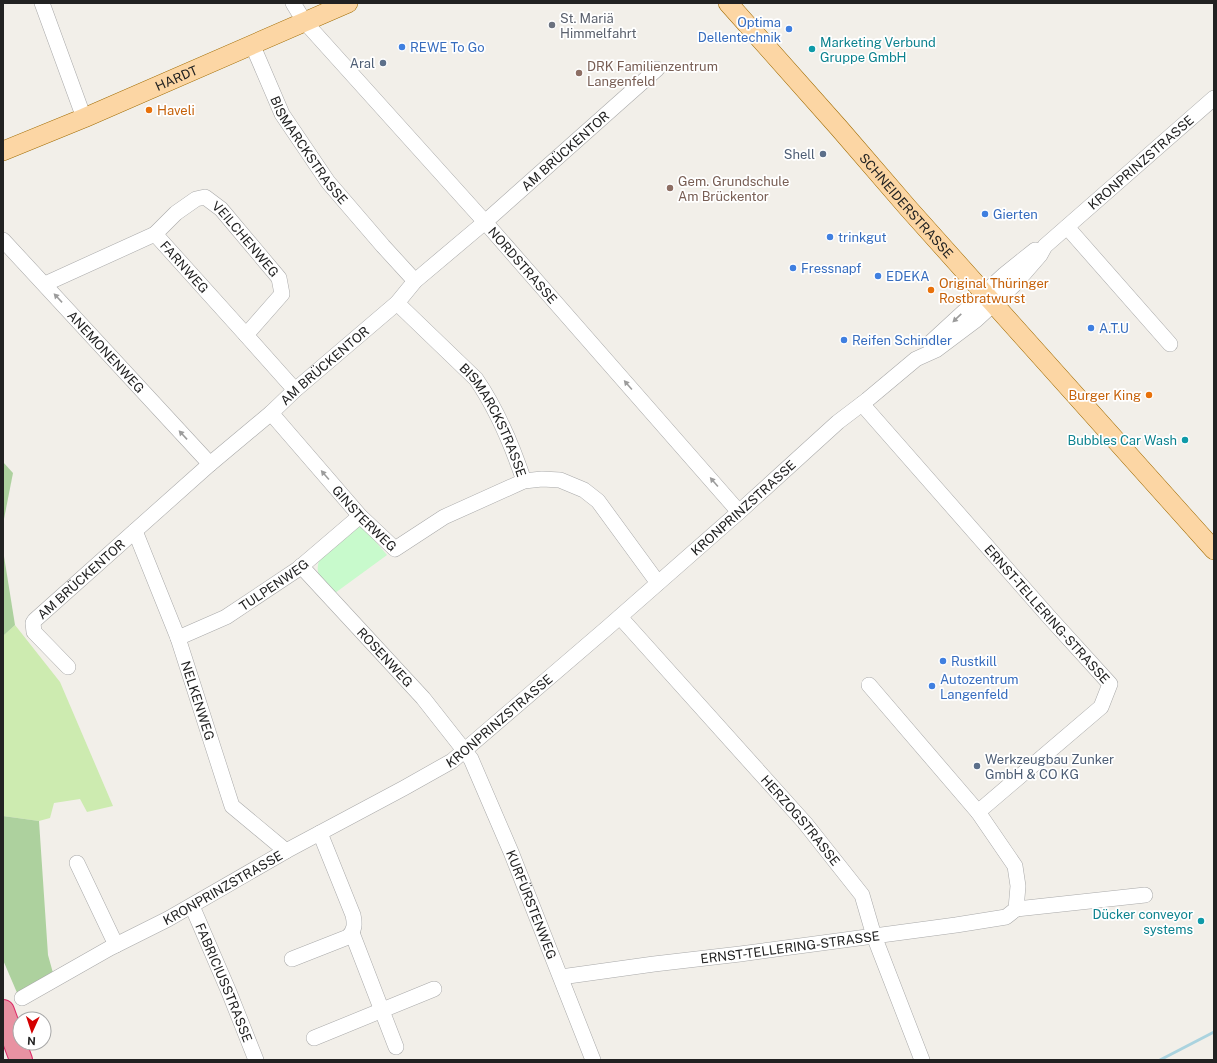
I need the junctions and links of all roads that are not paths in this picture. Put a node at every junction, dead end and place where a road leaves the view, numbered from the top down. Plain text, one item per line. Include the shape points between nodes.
1 (42, 3) edge
2 (293, 3) edge
3 (348, 3) edge
4 (728, 3) edge
5 (304, 21) junction
6 (252, 44) junction
7 (657, 69) dead end
8 (1214, 98) edge
9 (84, 118) junction
10 (3, 151) edge
11 (485, 222) junction
12 (1067, 227) junction
13 (155, 234) junction
14 (3, 240) edge
15 (415, 281) junction
16 (45, 284) junction
17 (989, 299) junction
18 (397, 303) junction
19 (246, 334) junction
20 (1170, 344) dead end
21 (295, 390) junction
22 (862, 404) junction
23 (271, 413) junction
24 (210, 464) junction
25 (524, 481) junction
26 (739, 512) junction
27 (360, 516) junction
28 (135, 531) junction
29 (1214, 550) edge
30 (301, 566) junction
31 (658, 583) junction
32 (620, 617) junction
33 (178, 638) junction
34 (68, 667) dead end
35 (869, 685) dead end
36 (464, 751) junction
37 (978, 812) junction
38 (320, 833) junction
39 (286, 852) junction
40 (77, 864) dead end
41 (1145, 895) dead end
42 (192, 906) junction
43 (1016, 909) junction
44 (352, 933) junction
45 (874, 936) junction
46 (116, 945) junction
47 (292, 959) dead end
48 (561, 977) junction
49 (434, 989) dead end
50 (22, 998) dead end
51 (382, 1010) junction
52 (5, 1017) edge
53 (314, 1038) dead end
54 (396, 1047) dead end
55 (21, 1060) edge
56 (256, 1060) edge
57 (593, 1060) edge
58 (922, 1060) edge

1 - 9 street
2 - 5 street, NORDSTRASSE
3 - 5 main road, HARDT
4 - 17 main road, SCHNEIDERSTRASSE
5 - 6 main road, HARDT
5 - 11 street, NORDSTRASSE
6 - 9 main road, HARDT
6 - 15 street, BISMARCKSTRASSE via 282,114 328,182
7 - 11 street, AM BRÜCKENTOR
8 - 12 street, KRONPRINZSTRASSE
9 - 10 main road, HARDT
11 - 15 street, AM BRÜCKENTOR
26 -> 11 street, NORDSTRASSE
12 - 17 street, KRONPRINZSTRASSE via 1005,274
12 - 20 street
13 - 16 street, FARNWEG
13 - 19 street, FARNWEG
13 - 19 street, VEILCHENWEG via 196,199 205,198 221,209 279,278 282,294
14 - 16 street, ANEMONENWEG
15 - 18 street, AM BRÜCKENTOR
24 -> 16 street, ANEMONENWEG
17 - 22 street, KRONPRINZSTRASSE via 930,343 916,359
17 - 29 main road, SCHNEIDERSTRASSE
18 - 21 street, AM BRÜCKENTOR
18 - 25 street, BISMARCKSTRASSE via 476,379 486,393 512,444
19 - 21 street, FARNWEG
21 - 23 street, AM BRÜCKENTOR
22 - 26 street, KRONPRINZSTRASSE via 838,422
22 - 37 street, ERNST-TELLERING-STRASSE via 1110,684 1101,707
23 - 24 street, AM BRÜCKENTOR
27 -> 23 street, GINSTERWEG
24 - 28 street, AM BRÜCKENTOR
25 - 27 street, GINSTERWEG via 444,517 394,549
25 - 31 street, BISMARCKSTRASSE via 560,480 584,490 598,501
26 - 31 street, KRONPRINZSTRASSE
27 - 30 street, TULPENWEG
28 - 33 street, NELKENWEG
28 - 34 street, AM BRÜCKENTOR via 33,623 34,632
30 - 33 street, TULPENWEG via 226,617
30 - 36 street, ROSENWEG via 423,698
31 - 32 street, KRONPRINZSTRASSE
32 - 36 street, KRONPRINZSTRASSE
32 - 45 street, HERZOGSTRASSE via 815,835 862,895
33 - 39 street, NELKENWEG via 232,806
35 - 37 street
36 - 38 street, KRONPRINZSTRASSE via 452,761
36 - 48 street, KURFÜRSTENWEG via 471,760 499,823
37 - 43 street via 1015,866 1018,886
38 - 39 street, KRONPRINZSTRASSE
38 - 44 street via 353,915
39 - 42 street, KRONPRINZSTRASSE
40 - 46 street
41 - 43 street, ERNST-TELLERING-STRASSE
42 - 46 street, KRONPRINZSTRASSE
42 - 56 street, FABRICIUSSTRASSE
43 - 45 street, ERNST-TELLERING-STRASSE via 1006,917
44 - 47 street via 348,937
44 - 51 street
45 - 48 street, ERNST-TELLERING-STRASSE
45 - 58 street, HERZOGSTRASSE
46 - 50 street, KRONPRINZSTRASSE
48 - 57 street, KURFÜRSTENWEG
49 - 51 street
51 - 53 street
51 - 54 street
52 - 55 highway

